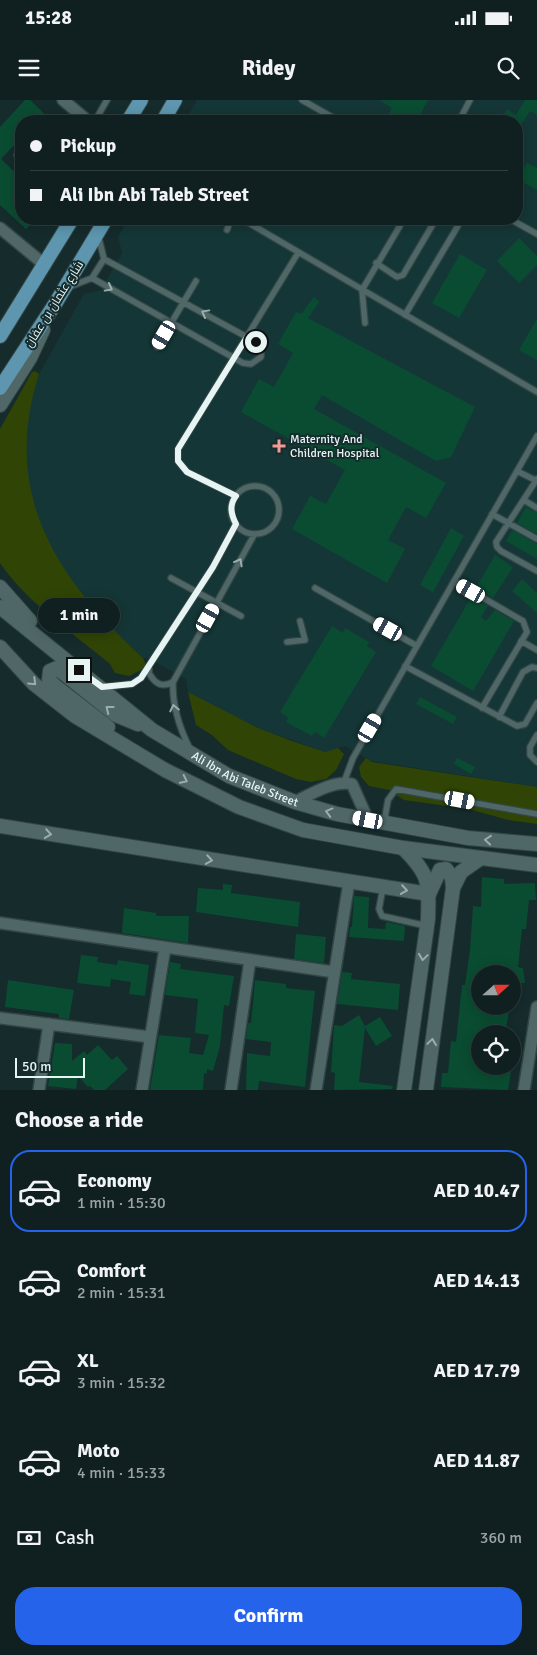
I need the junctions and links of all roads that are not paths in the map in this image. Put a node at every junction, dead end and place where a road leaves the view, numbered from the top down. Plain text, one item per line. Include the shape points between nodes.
1 (63, 100) edge
2 (107, 100) edge
3 (141, 100) edge
4 (175, 100) edge
5 (302, 100) edge
6 (470, 100) edge
7 (81, 115) edge
8 (98, 115) edge
9 (132, 115) edge
10 (166, 115) edge
11 (328, 115) edge
12 (462, 115) edge
13 (68, 225) edge
14 (102, 225) edge
15 (229, 225) edge
16 (252, 225) edge
17 (400, 225) edge
18 (432, 225) edge
19 (458, 225) edge
20 (521, 225) edge
21 (0, 228) edge
22 (227, 230) dead end
23 (98, 232) junction
24 (537, 234) edge
25 (298, 253) junction
26 (104, 259) junction
27 (376, 263) junction
28 (45, 265) junction
29 (92, 278) junction
30 (196, 281) dead end
31 (64, 288) junction
32 (362, 290) junction
33 (182, 301) junction
34 (55, 304) junction
35 (405, 315) junction
36 (171, 322) junction
37 (365, 323) dead end
38 (0, 334) edge
39 (247, 337) junction
40 (157, 347) dead end
41 (235, 357) junction
42 (0, 388) edge
43 (537, 392) edge
44 (0, 405) edge
45 (537, 436) edge
46 (517, 471) junction
47 (537, 480) edge
48 (236, 496) junction
49 (524, 500) junction
50 (537, 508) edge
51 (492, 514) junction
52 (507, 523) junction
53 (236, 524) junction
54 (254, 535) junction
55 (537, 539) edge
56 (537, 572) edge
57 (172, 578) dead end
58 (454, 581) junction
59 (0, 587) edge
60 (315, 588) dead end
61 (197, 592) junction
62 (217, 603) junction
63 (0, 607) edge
64 (241, 616) dead end
65 (300, 621) dead end
66 (522, 641) junction
67 (287, 642) dead end
68 (417, 646) junction
69 (0, 647) edge
70 (537, 650) edge
71 (68, 662) junction
72 (149, 666) junction
73 (405, 666) junction
74 (537, 668) edge
75 (141, 678) junction
76 (152, 680) junction
77 (173, 682) junction
78 (102, 687) junction
79 (537, 703) edge
80 (482, 708) junction
81 (499, 717) junction
82 (152, 730) junction
83 (537, 734) edge
84 (192, 753) junction
85 (537, 762) edge
86 (165, 770) junction
87 (344, 782) junction
88 (295, 802) junction
89 (537, 814) edge
90 (368, 820) junction
91 (384, 822) junction
92 (0, 826) edge
93 (537, 844) edge
94 (403, 848) junction
95 (481, 858) junction
96 (537, 865) edge
97 (350, 882) junction
98 (383, 887) junction
99 (453, 888) junction
100 (429, 894) junction
101 (0, 923) edge
102 (427, 926) junction
103 (165, 948) junction
104 (250, 960) junction
105 (334, 972) junction
106 (537, 1007) edge
107 (0, 1018) edge
108 (49, 1024) junction
109 (150, 1037) junction
110 (39, 1090) edge
111 (142, 1090) edge
112 (231, 1090) edge
113 (316, 1090) edge
114 (404, 1090) edge
115 (426, 1090) edge
116 (524, 1090) edge

1 - 7 street
2 - 8 lane
3 - 9 main road
4 - 10 main road
5 - 11 lane
6 - 12 lane
13 - 28 main road
14 - 23 main road, شارع عثمان بن عفان
15 - 22 lane
16 - 25 lane
17 - 27 lane
18 - 27 lane via 403,275 397,277
19 - 35 lane
20 - 24 lane
21 - 28 street
23 - 26 lane
23 - 31 main road, شارع عثمان بن عفان
25 - 32 lane
25 - 39 lane
26 - 29 lane
26 - 33 lane
27 - 32 lane
28 - 38 main road
29 - 31 lane
29 -> 36 lane
30 - 33 lane
31 - 34 main road, شارع عثمان بن عفان
32 - 35 lane
32 - 37 lane
33 - 36 lane
39 -> 33 lane
34 - 42 main road, شارع عثمان بن عفان
34 - 44 street via 30,358
35 - 43 lane
36 - 40 lane
36 - 41 lane
39 - 41 lane
39 - 41 lane via 259,345 261,357 251,364
41 - 48 lane via 178,449 178,461 187,472
45 - 46 lane
46 - 47 lane
46 - 51 lane
47 - 49 lane
48 - 53 lane via 231,506 231,516
48 - 54 lane via 248,487 259,486 268,490 278,502 278,520 268,531
49 - 50 lane
49 - 52 lane
51 - 52 lane
51 - 58 lane
52 - 55 lane
52 - 56 lane via 496,542 497,547
53 - 54 lane
53 - 61 lane
62 -> 54 lane
57 - 61 lane
58 - 66 lane via 523,621 527,632
58 - 68 lane
59 - 71 street
60 - 68 lane
61 - 62 lane
61 - 72 lane
62 - 64 lane
62 - 77 lane
63 - 71 street, Ali Ibn Abi Taleb Street
65 - 67 lane via 305,640
66 - 70 lane
66 - 80 lane
68 - 73 lane
69 -> 86 street via 34,684 75,716
71 - 78 street, Ali Ibn Abi Taleb Street
72 - 75 lane
72 - 76 lane
73 - 80 lane
73 - 87 lane via 353,758
74 - 81 lane via 523,672
75 - 76 lane
75 - 78 lane via 132,684
76 - 77 lane via 164,686
84 -> 77 lane via 176,718
78 - 82 street, Ali Ibn Abi Taleb Street
79 - 81 lane via 521,726
80 - 81 lane
82 - 84 street, Ali Ibn Abi Taleb Street
82 -> 86 street via 116,714 57,668 50,671 48,680 54,686
83 - 85 lane via 530,747 530,755
84 - 88 street, Ali Ibn Abi Taleb Street via 229,776
86 -> 94 street via 238,807 302,830
87 - 88 street
87 - 90 street via 352,784
90 -> 88 street, Ali Ibn Abi Taleb Street
89 - 91 lane via 396,789 388,800
90 - 91 street, Ali Ibn Abi Taleb Street
93 -> 91 street, Ali Ibn Abi Taleb Street via 468,838
92 -> 97 street
94 - 95 street
94 - 100 street via 422,866
95 - 96 street
95 - 99 street via 461,872
97 - 98 street
97 - 105 street
98 -> 100 street
98 - 102 lane via 379,909 382,916
99 - 100 street via 452,877 446,869 440,870
115 -> 99 street
100 - 102 street
101 - 103 street
102 -> 114 street
103 - 104 street
103 - 109 street
104 - 105 street
104 - 112 street
105 - 113 street
106 - 116 street
107 - 108 street
108 - 109 street
108 - 110 street
109 - 111 street

